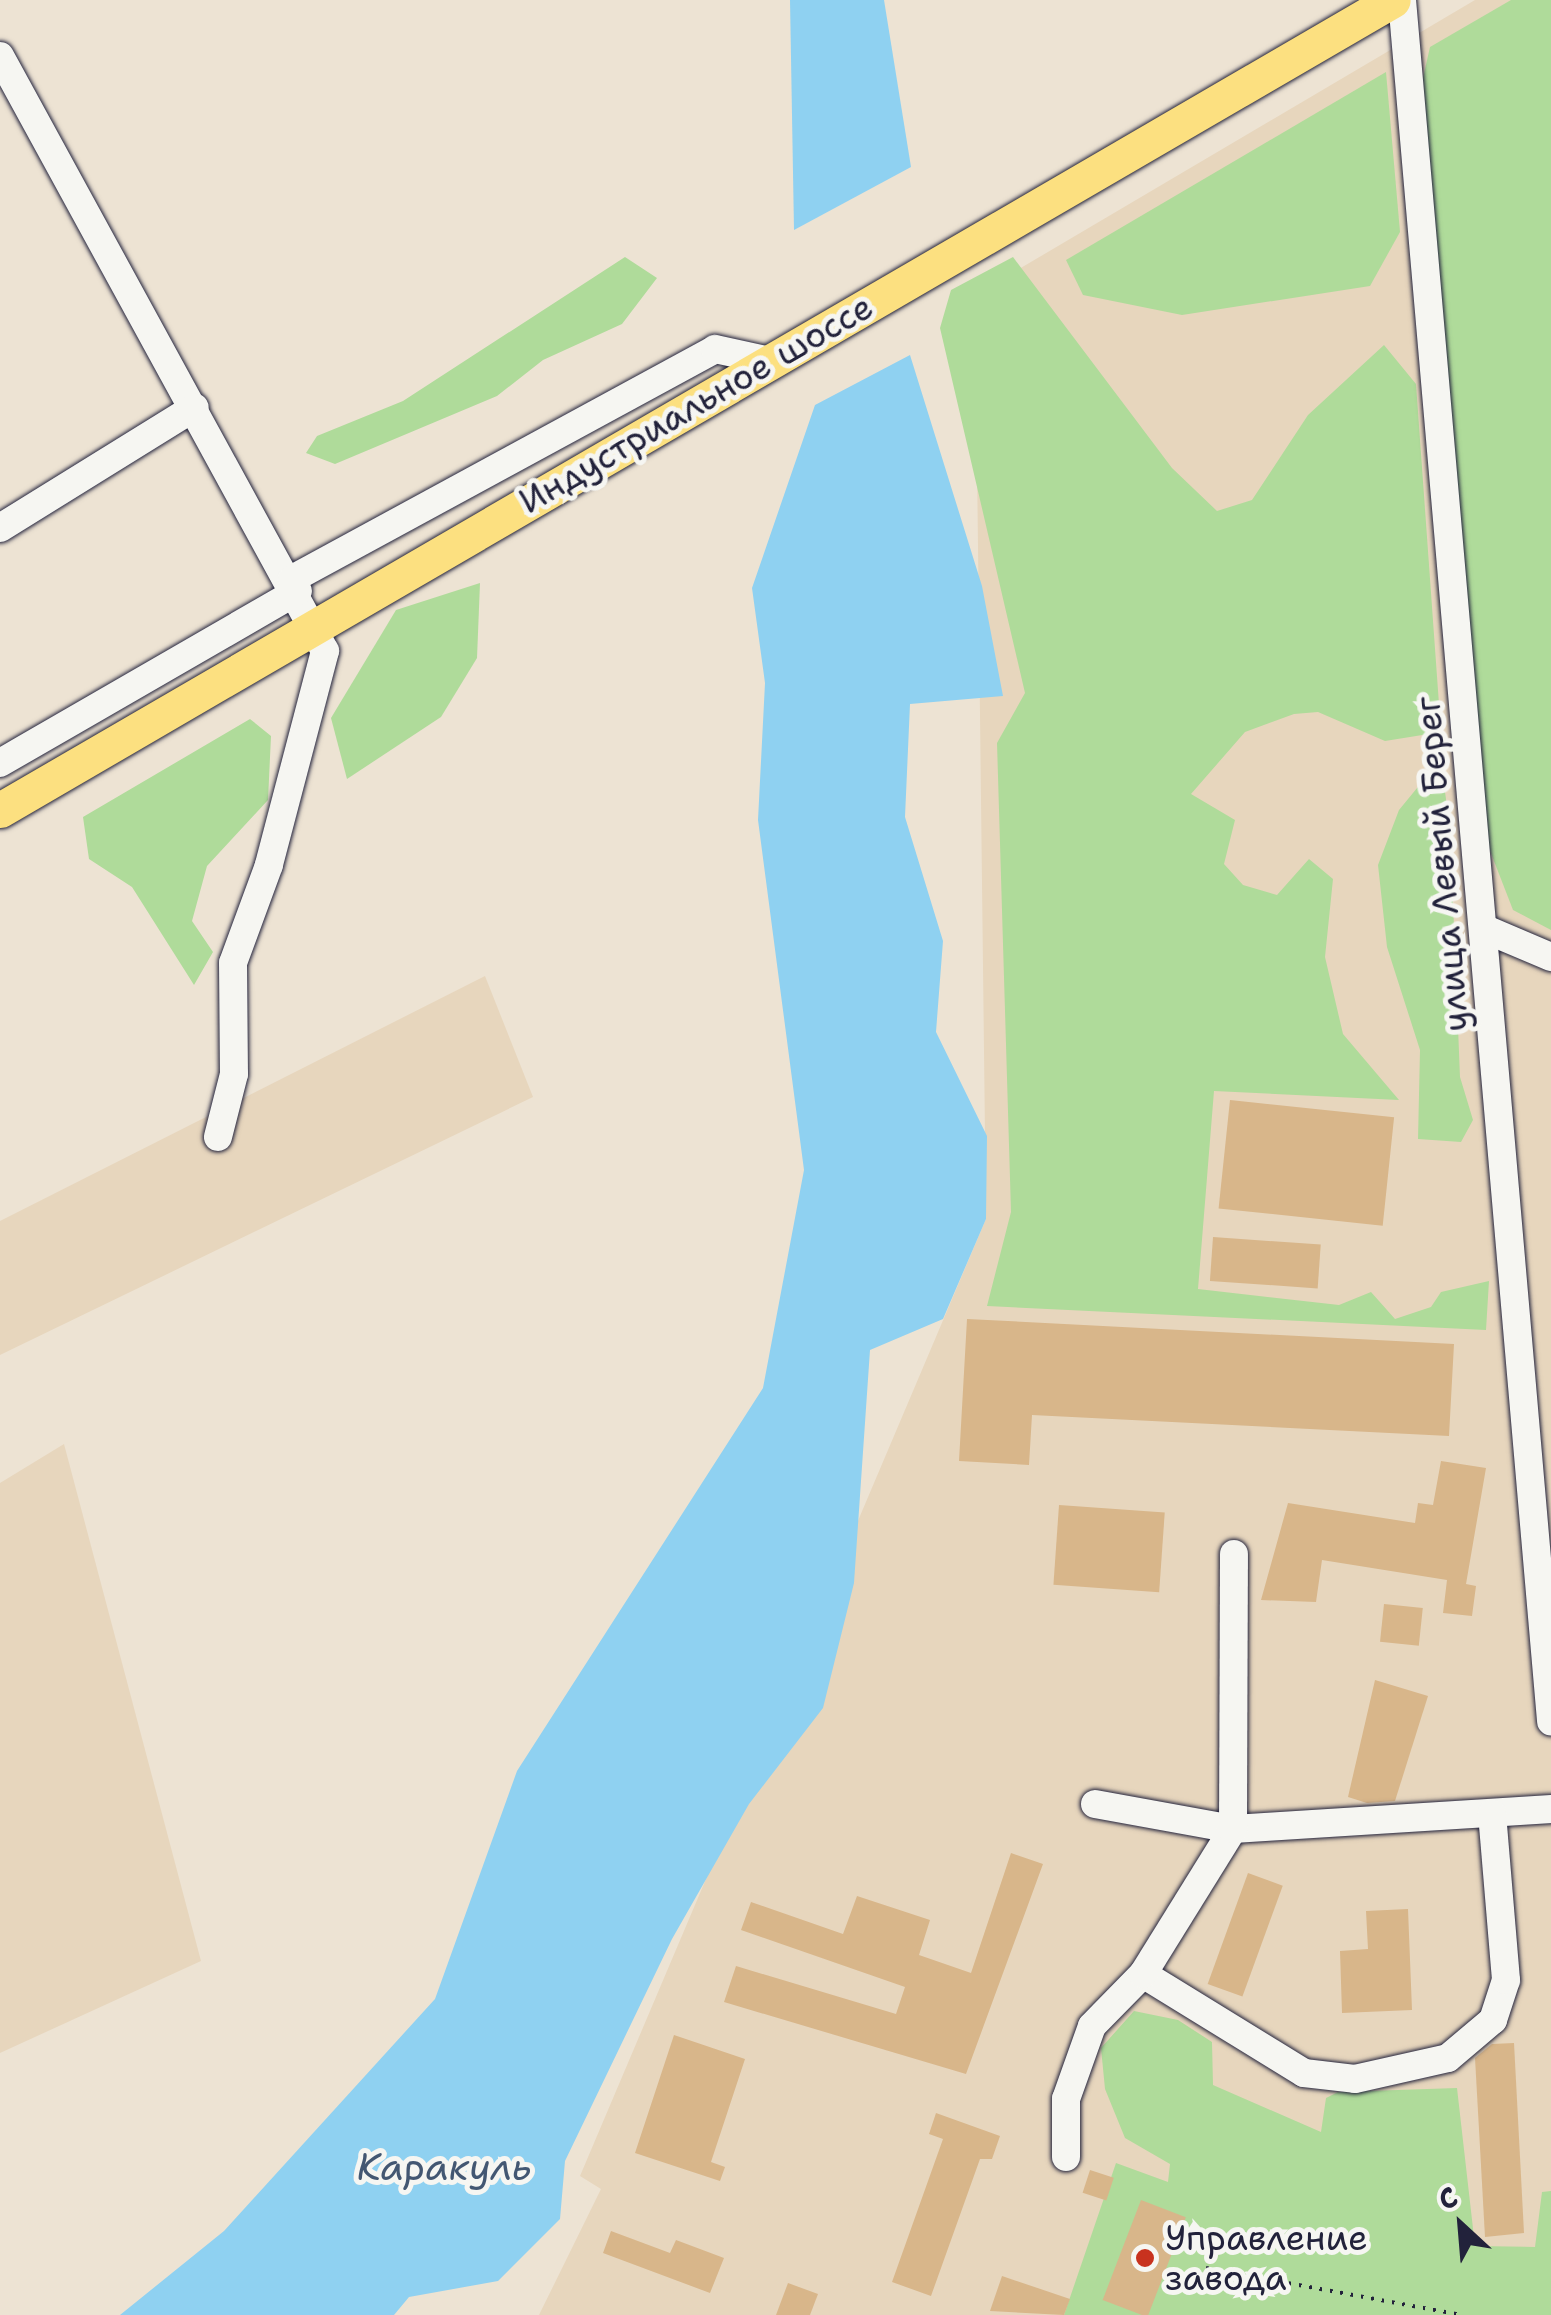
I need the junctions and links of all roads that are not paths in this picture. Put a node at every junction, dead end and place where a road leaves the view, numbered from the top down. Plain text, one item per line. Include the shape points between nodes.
1 (1393, 0) edge
2 (1402, 0) edge
3 (0, 56) edge
4 (770, 361) junction
5 (195, 407) junction
6 (0, 528) edge
7 (295, 585) junction
8 (317, 624) junction
9 (0, 764) edge
10 (0, 810) edge
11 (1485, 929) junction
12 (1551, 957) edge
13 (218, 1137) dead end
14 (1540, 1419) edge
15 (1234, 1554) dead end
16 (1551, 1722) edge
17 (1095, 1804) dead end
18 (1551, 1809) edge
19 (1492, 1814) junction
20 (1233, 1830) junction
21 (1143, 1974) junction
22 (1066, 2157) dead end

1 - 4 main road, Индустриальное шоссе
2 - 11 street, улица Левый Берег
3 - 5 street
4 - 7 street via 715,349
4 - 8 main road, Индустриальное шоссе
5 - 6 street
5 - 7 street
7 - 8 street
7 - 9 street
8 - 10 main road, Индустриальное шоссе
8 - 13 street via 325,651 233,963 234,1074
11 - 12 street
11 - 14 street, улица Левый Берег
14 - 16 street, улица Левый Берег
15 - 20 street
17 - 20 street
18 - 19 street
19 - 20 street
19 - 21 street via 1506,1980 1493,2020 1448,2058 1355,2079 1304,2073
20 - 21 street
21 - 22 street via 1092,2026 1066,2099

